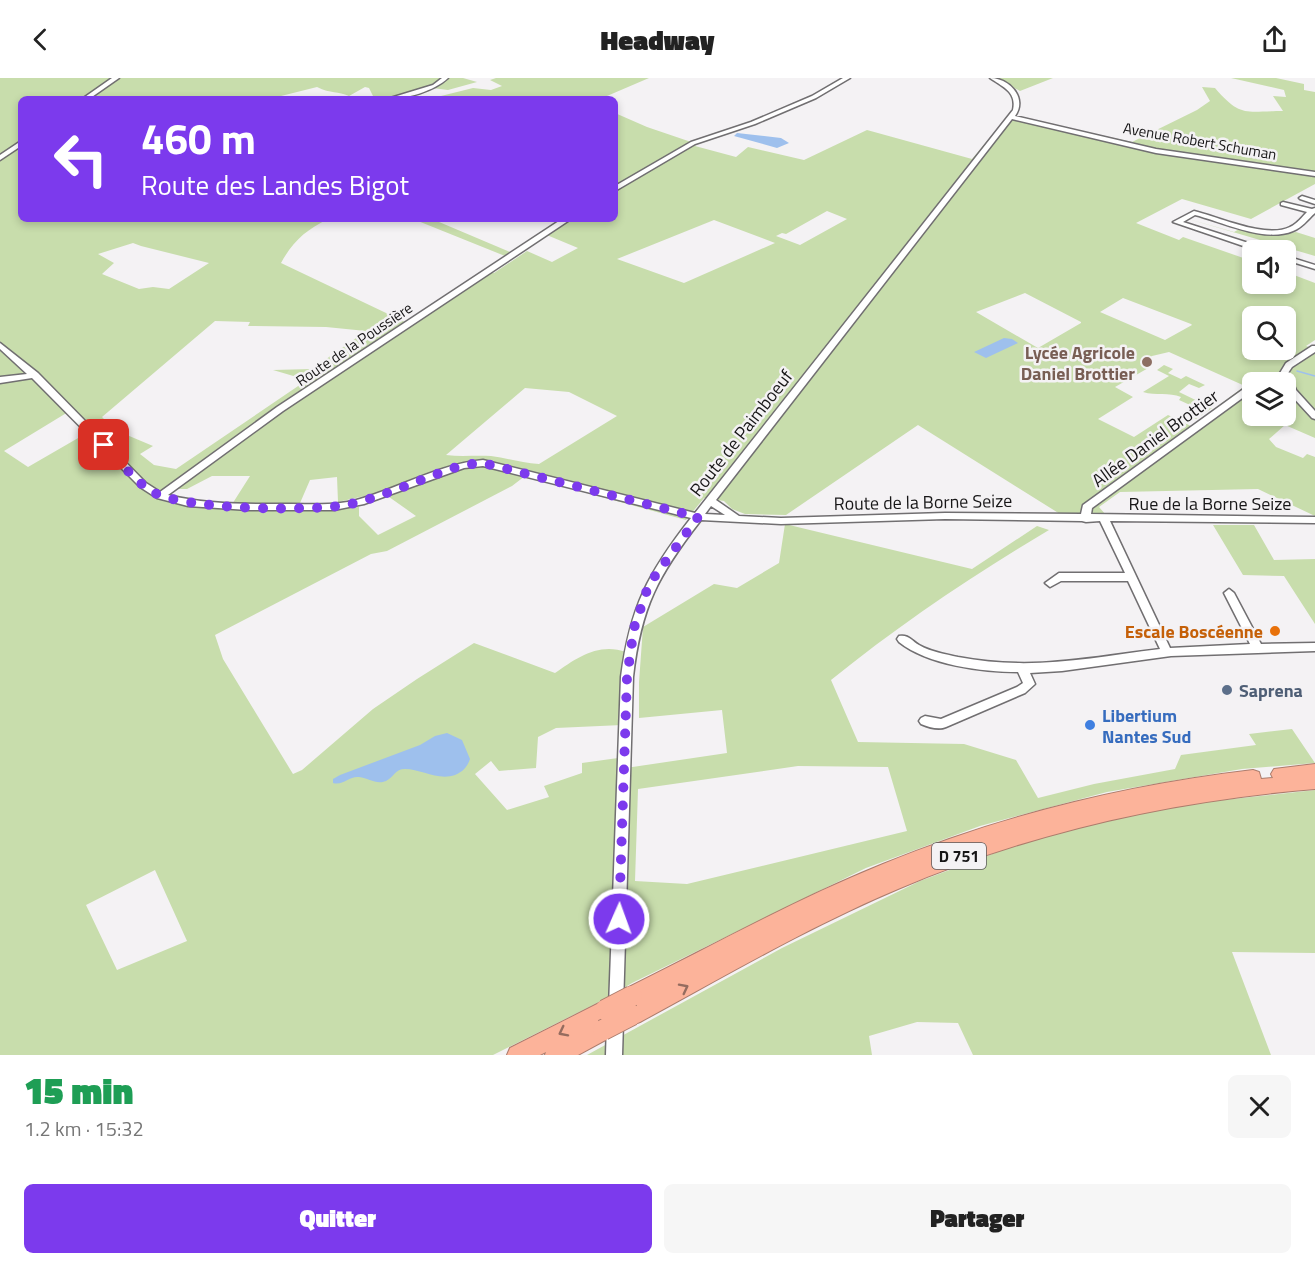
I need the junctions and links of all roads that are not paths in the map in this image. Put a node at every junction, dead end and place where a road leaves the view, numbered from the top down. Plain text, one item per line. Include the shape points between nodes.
1 (116, 78) edge
2 (445, 78) edge
3 (848, 78) edge
4 (993, 78) edge
5 (89, 96) edge
6 (400, 96) edge
7 (1012, 117) junction
8 (18, 145) edge
9 (0, 158) edge
10 (1315, 174) edge
11 (618, 187) edge
12 (1302, 198) dead end
13 (1315, 202) edge
14 (1283, 204) dead end
15 (1313, 211) edge
16 (562, 222) edge
17 (1302, 223) junction
18 (1315, 226) edge
19 (1242, 244) edge
20 (1296, 261) edge
21 (1315, 267) edge
22 (0, 345) edge
23 (1315, 348) edge
24 (35, 375) junction
25 (0, 380) edge
26 (1242, 394) edge
27 (1315, 417) edge
28 (160, 496) junction
29 (710, 501) junction
30 (698, 517) junction
31 (741, 519) junction
32 (1086, 519) junction
33 (1105, 520) junction
34 (1315, 520) edge
35 (1132, 577) junction
36 (1050, 583) dead end
37 (1229, 593) dead end
38 (903, 639) dead end
39 (1315, 647) edge
40 (1258, 648) junction
41 (1167, 653) junction
42 (1023, 670) junction
43 (925, 722) dead end
44 (1315, 771) edge
45 (1315, 782) edge
46 (632, 1005) junction
47 (604, 1020) junction
48 (518, 1055) edge
49 (556, 1055) edge
50 (614, 1055) edge

1 - 5 street
2 - 6 street via 435,86
3 - 11 street via 760,120 693,142
4 - 7 street via 1017,96 1018,106
7 - 10 street, Avenue Robert Schuman via 1156,151
7 - 29 street, Route de Paimboeuf
8 - 9 street
12 - 13 street
14 - 15 street
15 - 17 street
16 - 28 street, Route de la Poussière via 271,416
17 - 18 street
17 - 19 street via 1281,233 1194,213 1176,222
20 - 21 street
22 - 24 street
23 - 27 street via 1289,364 1284,374 1292,391
24 - 25 street
24 - 28 street via 143,485
26 - 32 street, Allée Daniel Brottier via 1087,507
28 - 30 street via 195,504 333,507 361,502 463,465 483,463
29 - 30 street, Route de Paimboeuf
29 - 31 street
30 - 31 street
30 - 50 street, Route de Paimboeuf via 655,576 634,628 627,677
31 - 32 street, Route de la Borne Seize
32 - 33 street, Route de la Borne Seize
33 - 34 street, Rue de la Borne Seize
33 - 35 street
35 - 36 street via 1059,577
35 - 41 street
37 - 40 street
38 - 42 street via 914,649 937,656
39 - 40 street
40 - 41 street
41 - 42 street via 1066,668
42 - 43 street via 1029,684 1021,690 942,724
44 - 46 highway, D 751 via 1139,794 982,835 856,885
46 -> 45 highway, D 751 via 889,884 990,845 1130,806 1266,785
46 - 47 highway, D 751, bridge
47 -> 48 highway, D 751
47 - 49 highway, D 751

